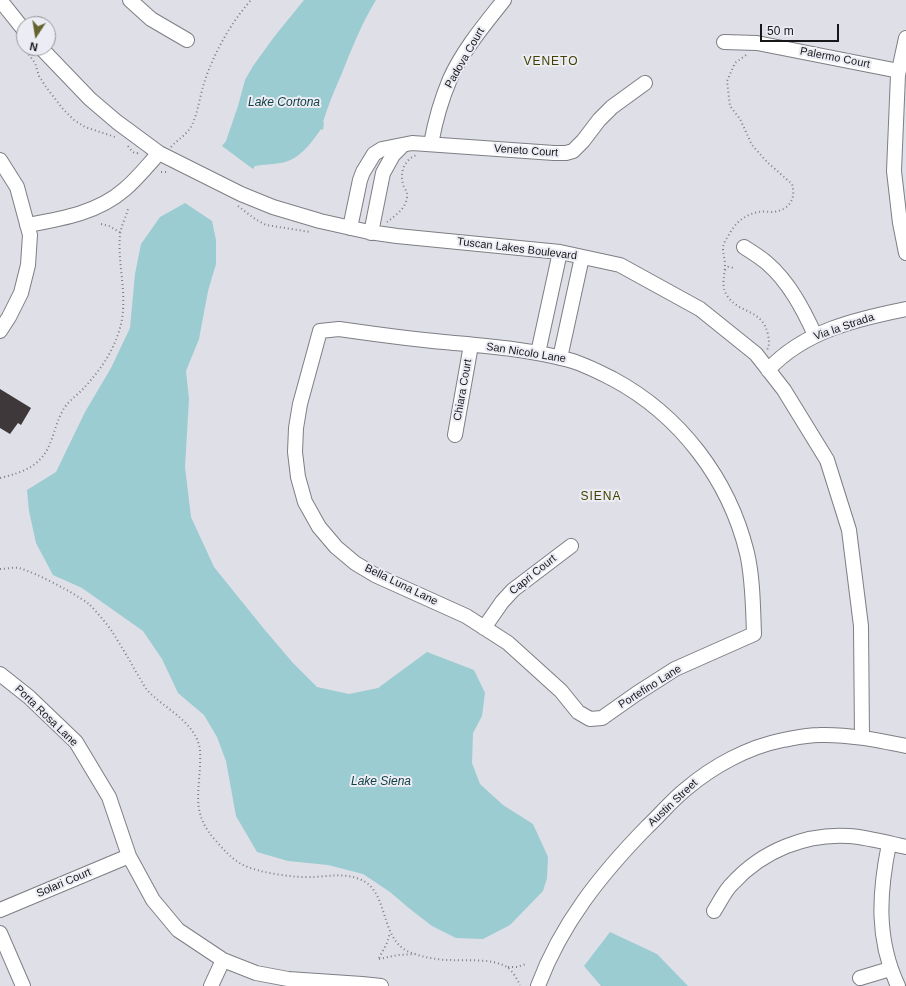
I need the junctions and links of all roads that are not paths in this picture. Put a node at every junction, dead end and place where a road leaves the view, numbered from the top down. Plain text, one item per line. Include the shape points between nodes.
1 (0, 0) edge
2 (130, 0) edge
3 (504, 0) edge
4 (16, 20) edge
5 (906, 38) edge
6 (187, 40) dead end
7 (724, 42) dead end
8 (49, 56) edge
9 (899, 71) junction
10 (646, 83) dead end
11 (402, 145) junction
12 (426, 149) junction
13 (164, 151) junction
14 (0, 160) edge
15 (903, 223) edge
16 (27, 225) junction
17 (350, 228) junction
18 (371, 233) junction
19 (744, 247) dead end
20 (560, 252) junction
21 (906, 253) edge
22 (582, 257) junction
23 (549, 303) junction
24 (571, 308) junction
25 (906, 309) edge
26 (0, 330) edge
27 (320, 331) joint
28 (815, 335) junction
29 (470, 345) junction
30 (538, 353) junction
31 (560, 358) junction
32 (765, 365) junction
33 (455, 435) dead end
34 (571, 546) dead end
35 (484, 628) junction
36 (754, 634) joint
37 (0, 674) edge
38 (590, 719) joint
39 (862, 737) junction
40 (906, 746) edge
41 (889, 844) junction
42 (906, 847) edge
43 (128, 856) junction
44 (0, 910) edge
45 (714, 911) dead end
46 (0, 933) edge
47 (223, 960) junction
48 (890, 969) junction
49 (860, 978) dead end
50 (352, 984) edge
51 (23, 986) edge
52 (210, 986) edge
53 (381, 986) edge
54 (538, 986) edge
55 (898, 986) edge

1 - 4 street
2 - 6 street via 151,19
3 - 12 street, Padova Court via 466,51 450,78
5 - 9 street
7 - 9 street, Palermo Court via 757,43
8 - 13 street, Tuscan Lakes Boulevard via 90,99 117,122
9 - 15 street via 894,171
10 - 12 street, Veneto Court via 612,107 577,147 566,153
11 - 12 street, Veneto Court via 412,143
11 - 17 street, Veneto Court via 382,149 374,154 367,164 360,180
11 - 18 street via 393,154 383,173
13 - 16 street via 125,190 108,202 83,213
13 - 17 street, Tuscan Lakes Boulevard via 241,194 320,222
14 - 16 street via 17,187
15 - 21 street
16 - 26 street via 30,235 28,265 21,293
17 - 18 street, Tuscan Lakes Boulevard
18 - 20 street, Tuscan Lakes Boulevard
19 - 28 street via 767,263 780,277 799,303
20 - 22 street, Tuscan Lakes Boulevard
20 - 23 street
22 - 24 street
22 - 32 street, Tuscan Lakes Boulevard via 620,265 700,309 756,354
23 - 24 street
23 - 30 street
24 - 31 street
25 - 28 street, Via la Strada via 839,326
27 - 29 street, San Nicolo Lane via 339,329
27 - 35 street, Bella Luna Lane via 296,428 297,471 305,502 319,527 336,547 355,562 375,575 466,616
28 - 32 street, Via la Strada
29 - 30 street, San Nicolo Lane
29 - 33 street, Chiara Court
30 - 31 street, San Nicolo Lane
31 - 36 street, San Nicolo Lane via 600,372 625,386 674,424 698,451 730,502 742,536 751,586
32 - 39 street, Tuscan Lakes Boulevard via 784,390 827,460 849,530 861,626
34 - 35 street, Capri Court via 512,590
35 - 38 street, Bella Luna Lane via 508,643 561,691 578,712
36 - 38 street, Portefino Lane via 674,669 602,718
37 - 43 street, Porta Rosa Lane via 29,697 76,742 109,797
39 - 40 street, Austin Street
39 - 54 street, Austin Street via 818,735 782,740 752,749 714,768 685,789 625,850 573,914 546,964
41 - 42 street
41 - 45 street via 850,836 830,836 777,849 748,868 732,883
41 - 48 street via 881,903 883,939
43 - 44 street, Solari Court
43 - 47 street, Porta Rosa Lane via 153,900 178,930
46 - 51 street
47 - 50 street, Porta Rosa Lane via 256,973 288,979
47 - 52 street
48 - 49 street
48 - 55 street
50 - 53 street, Porta Rosa Lane

